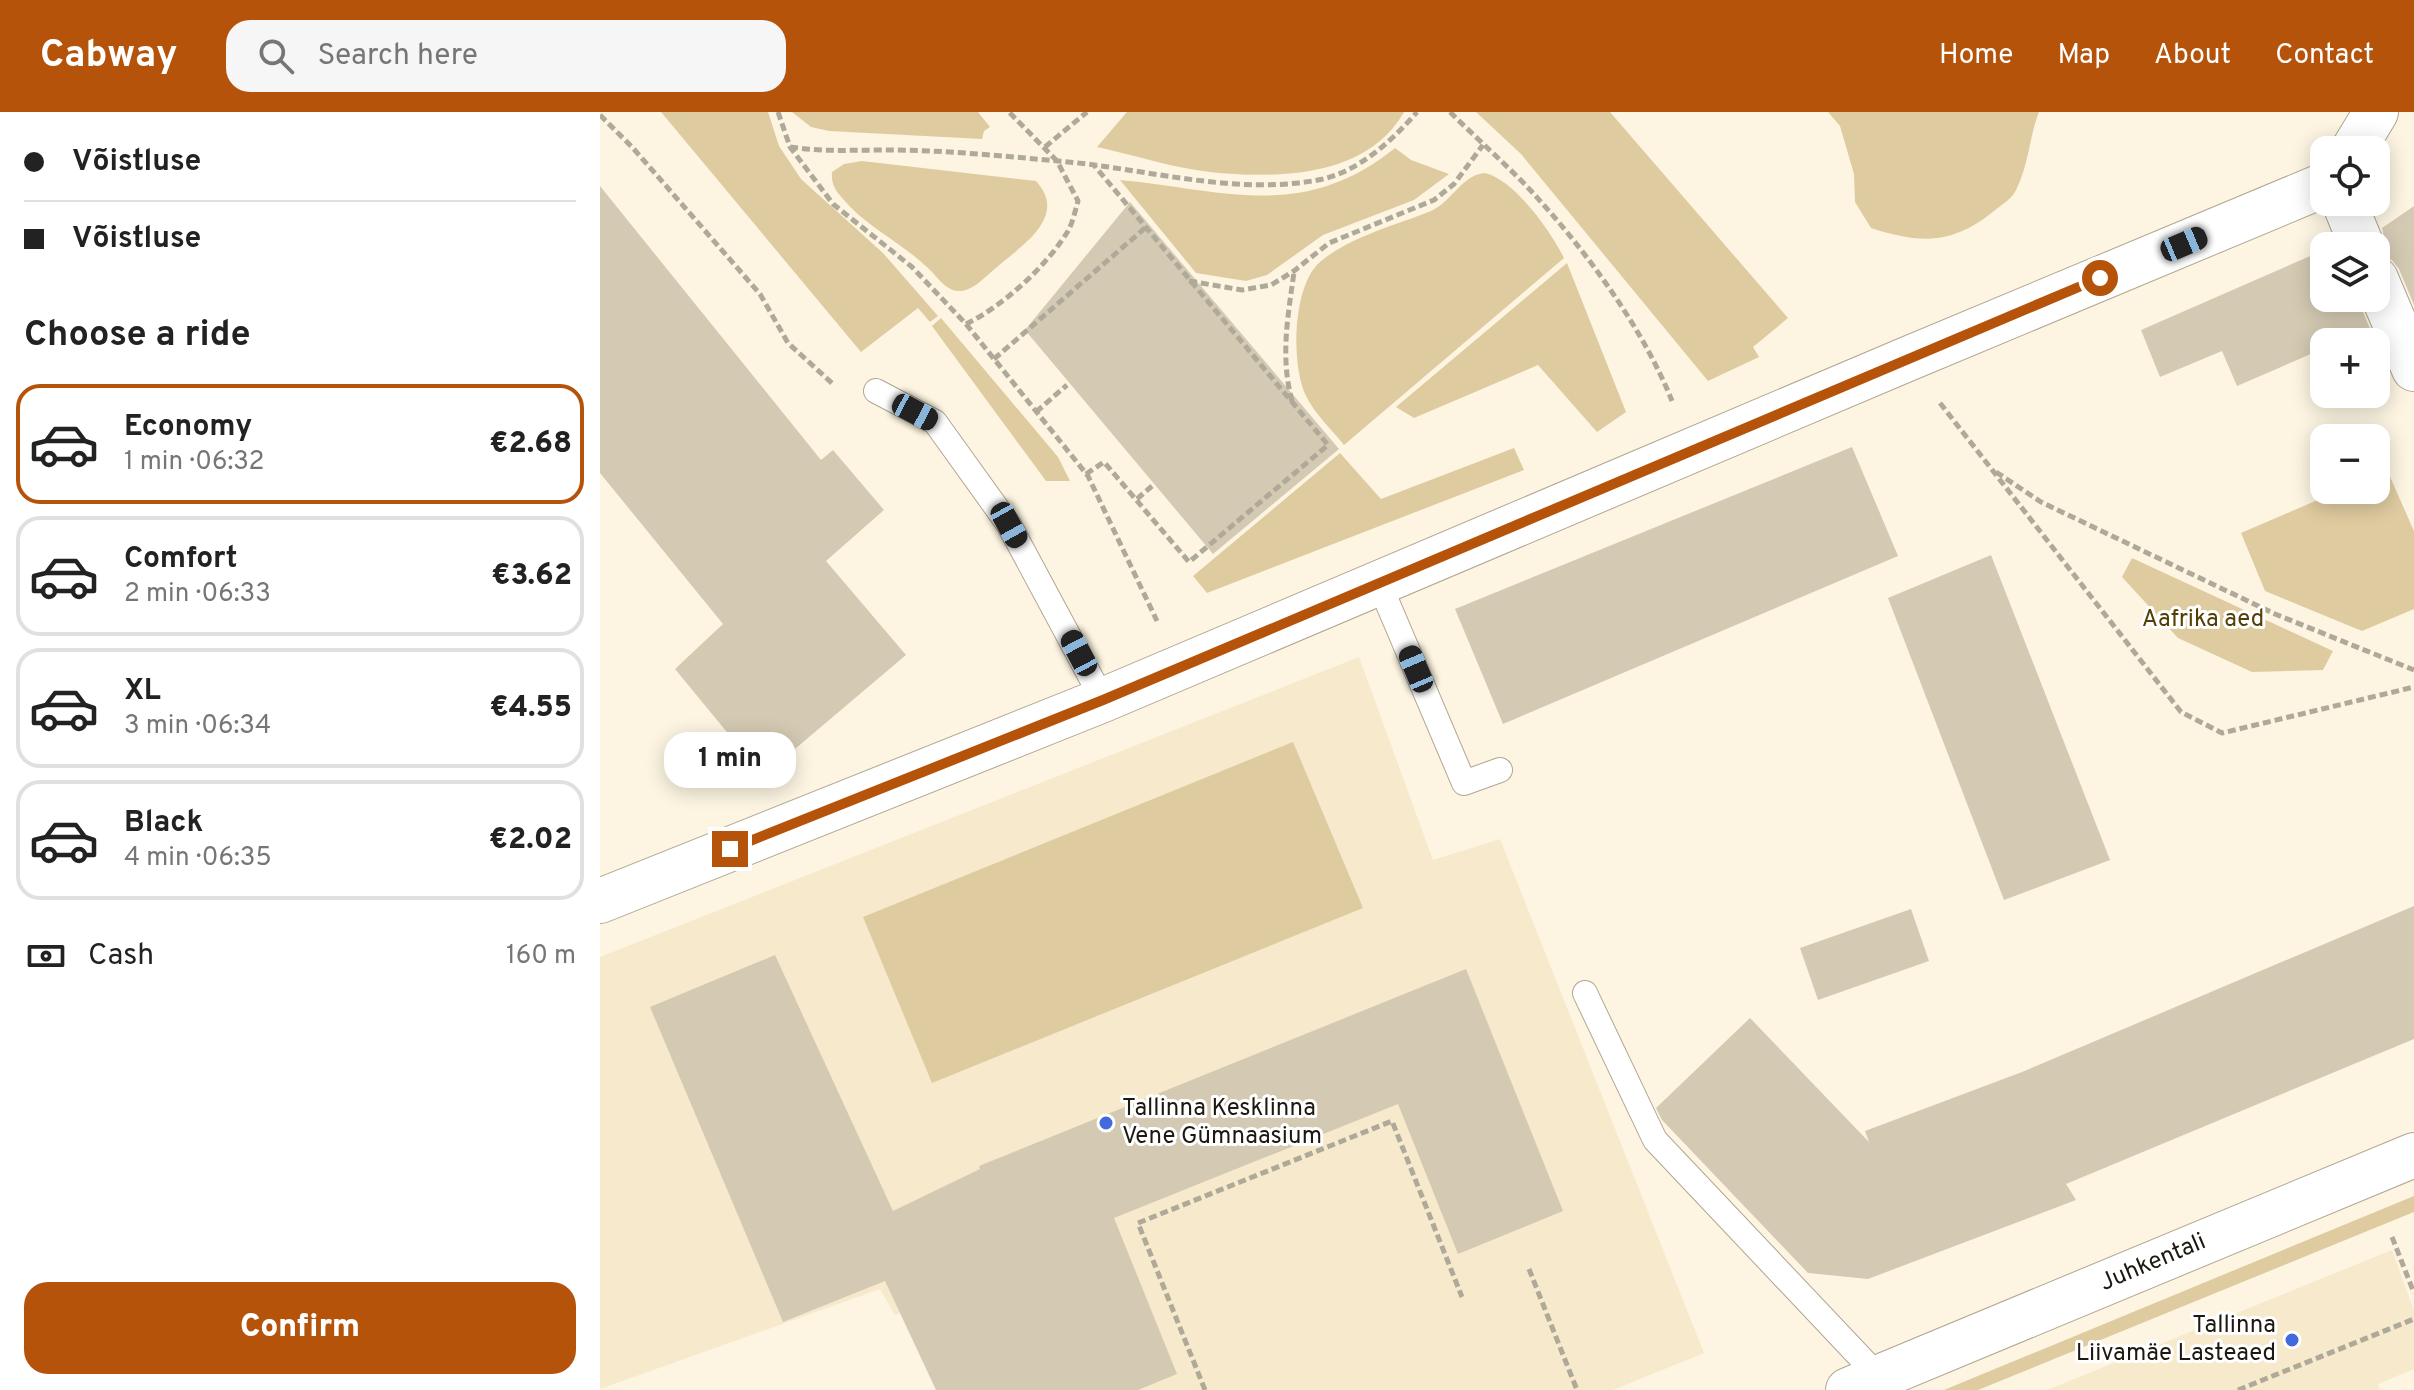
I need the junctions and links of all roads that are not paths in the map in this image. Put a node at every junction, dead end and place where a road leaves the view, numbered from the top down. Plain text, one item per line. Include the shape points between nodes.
1 (2376, 112) edge
2 (2361, 136) edge
3 (2310, 191) edge
4 (2390, 312) edge
5 (2414, 369) edge
6 (876, 391) road end
7 (1379, 583) junction
8 (1103, 700) junction
9 (1500, 770) dead end
10 (600, 901) edge
11 (1585, 993) dead end
12 (2414, 1155) edge
13 (1863, 1384) edge

1 - 2 street
3 - 7 street
4 - 5 street
6 - 8 lane via 935,422 1009,525
7 - 8 street
7 - 9 lane via 1464,783
8 - 10 street
11 - 13 lane via 1655,1140
12 - 13 street, Juhkentali

